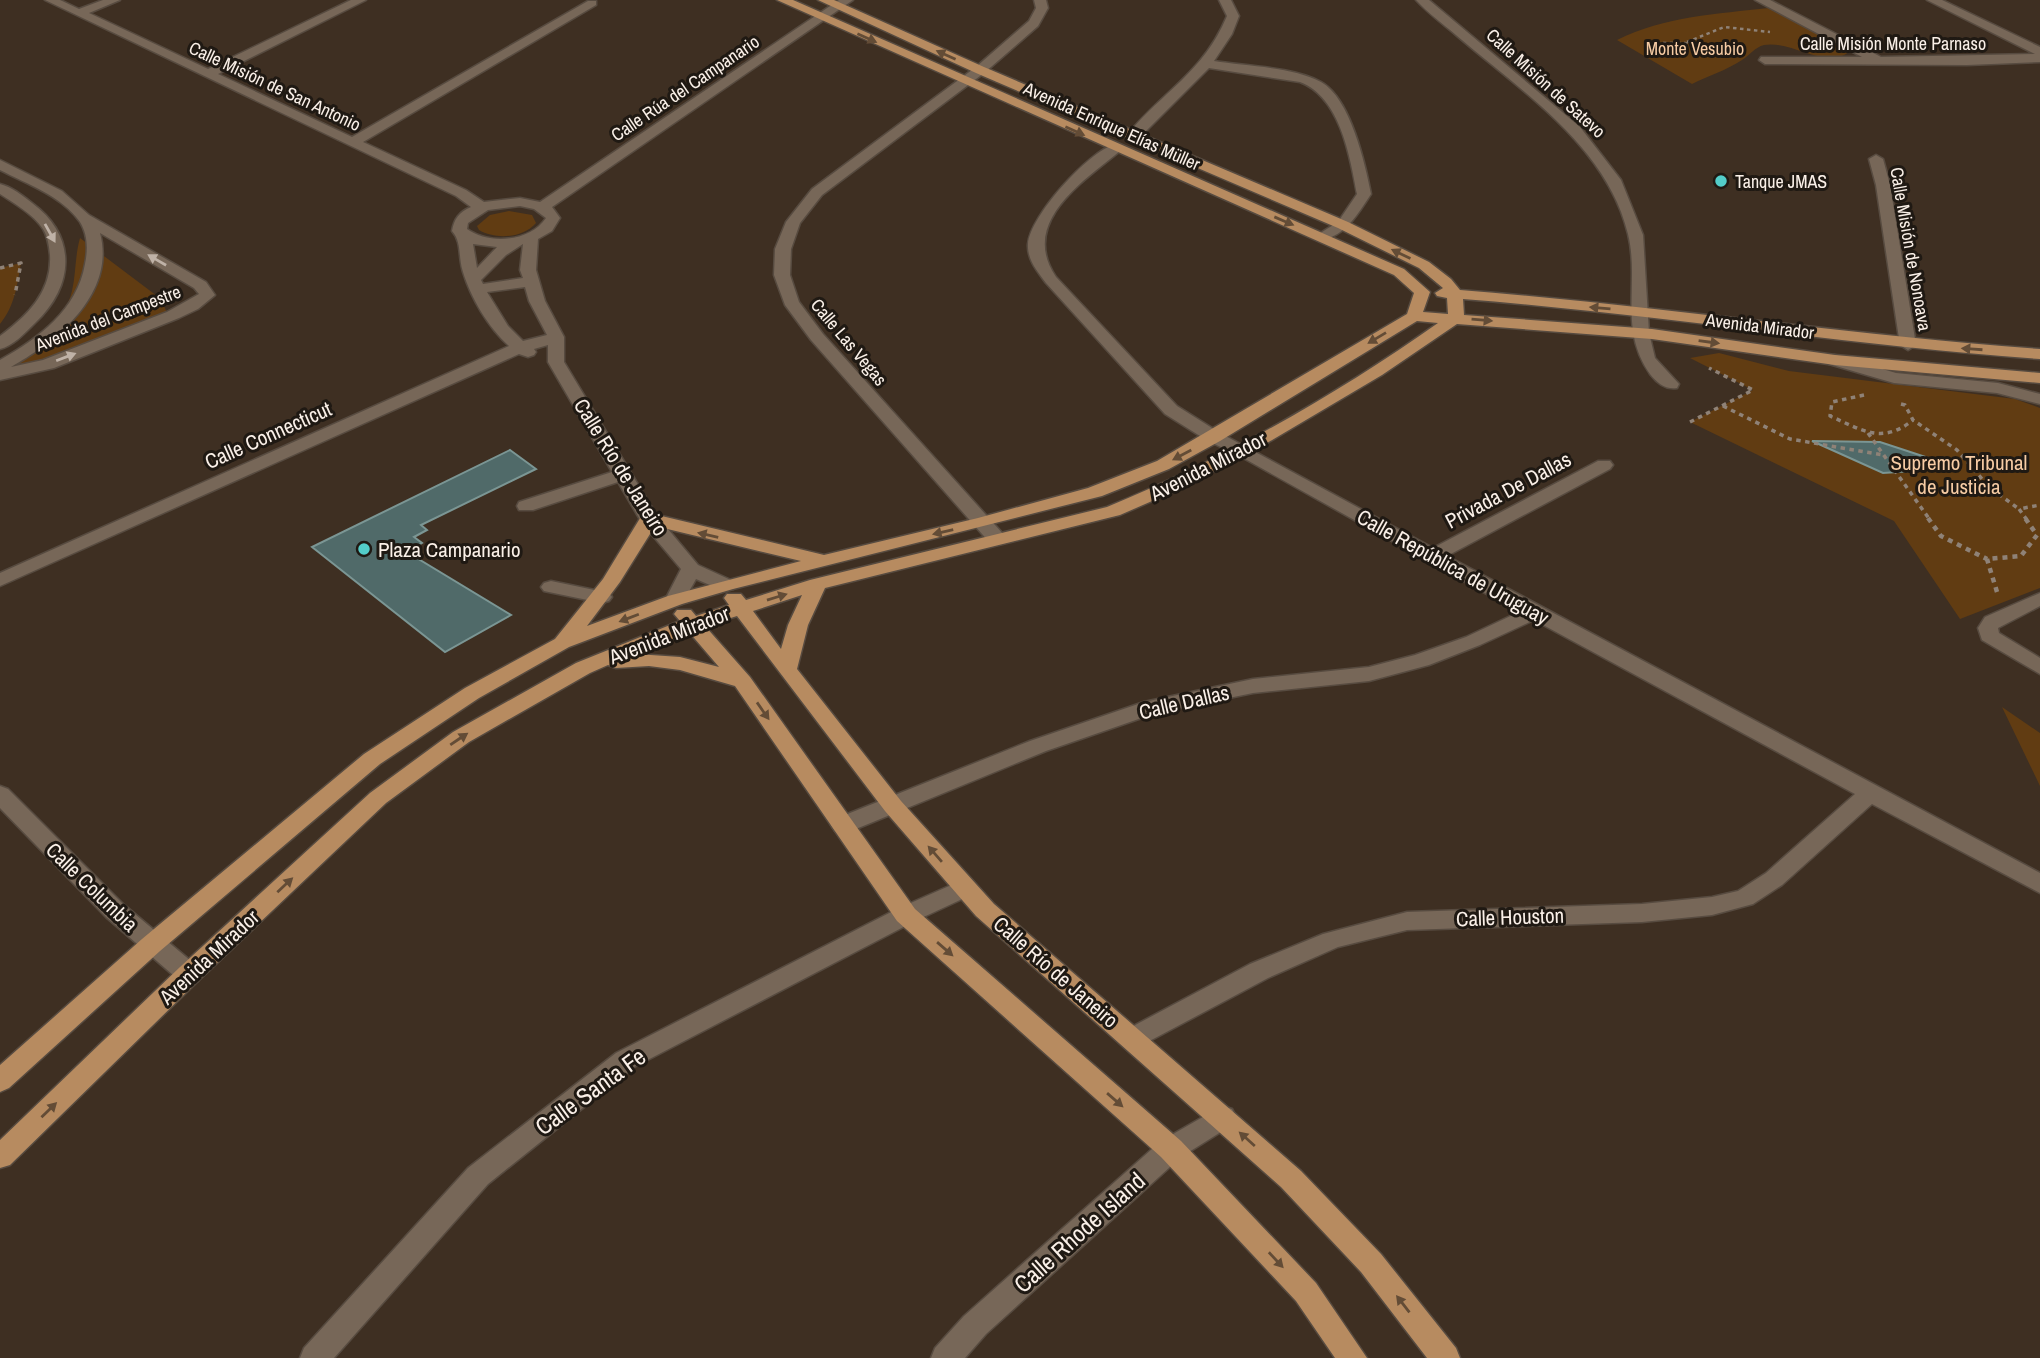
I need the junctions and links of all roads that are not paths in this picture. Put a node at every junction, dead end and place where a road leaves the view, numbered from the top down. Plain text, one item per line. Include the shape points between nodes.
1 (51, 0) edge
2 (114, 0) edge
3 (360, 0) edge
4 (783, 0) edge
5 (824, 0) edge
6 (1041, 0) edge
7 (1225, 0) edge
8 (1422, 0) edge
9 (1761, 0) edge
10 (1933, 0) edge
11 (592, 3) dead end
12 (843, 3) edge
13 (79, 13) junction
14 (822, 18) junction
15 (2038, 52) edge
16 (1765, 60) dead end
17 (1880, 61) junction
18 (1206, 64) junction
19 (980, 70) junction
20 (208, 74) junction
21 (962, 81) junction
22 (1134, 135) junction
23 (353, 142) junction
24 (1115, 148) junction
25 (1876, 159) dead end
26 (0, 164) edge
27 (0, 188) edge
28 (65, 200) junction
29 (542, 207) junction
30 (482, 208) junction
31 (32, 212) junction
32 (84, 218) junction
33 (1343, 225) junction
34 (465, 236) junction
35 (1321, 237) junction
36 (524, 239) junction
37 (531, 281) junction
38 (476, 284) junction
39 (1422, 292) junction
40 (1455, 294) junction
41 (1641, 312) junction
42 (1414, 316) junction
43 (1456, 317) junction
44 (1641, 333) junction
45 (556, 337) junction
46 (0, 344) edge
47 (1908, 345) junction
48 (518, 348) junction
49 (2040, 354) edge
50 (1835, 360) junction
51 (556, 362) junction
52 (0, 367) edge
53 (0, 375) edge
54 (2040, 378) edge
55 (1671, 384) dead end
56 (2040, 399) edge
57 (1214, 437) junction
58 (1244, 451) junction
59 (1604, 465) dead end
60 (620, 475) junction
61 (526, 506) dead end
62 (649, 519) junction
63 (983, 522) junction
64 (997, 540) junction
65 (1433, 556) junction
66 (823, 560) junction
67 (691, 569) junction
68 (0, 580) edge
69 (817, 584) junction
70 (726, 585) junction
71 (551, 587) dead end
72 (602, 597) junction
73 (2040, 599) edge
74 (675, 600) junction
75 (741, 608) junction
76 (1534, 612) junction
77 (691, 624) junction
78 (562, 643) junction
79 (2040, 667) edge
80 (583, 668) junction
81 (786, 670) junction
82 (743, 682) junction
83 (1872, 792) junction
84 (0, 794) edge
85 (893, 806) junction
86 (843, 825) junction
87 (2040, 884) edge
88 (965, 888) junction
89 (906, 915) junction
90 (151, 945) junction
91 (190, 974) junction
92 (1133, 1038) junction
93 (0, 1081) edge
94 (1222, 1117) junction
95 (1171, 1149) junction
96 (0, 1157) edge
97 (314, 1358) edge
98 (946, 1358) edge
99 (1352, 1358) edge
100 (1445, 1358) edge

1 - 13 street, Calle Misión de San Antonio
2 - 13 street
3 - 20 street
4 - 14 main road, Avenida Enrique Elías Müller
5 - 12 main road, Avenida Enrique Elías Müller
6 - 19 street, Calle Las Vegas via 1034,23
7 - 18 street via 1233,16
8 - 41 street, Calle Misión de Satevo via 1575,131 1614,180 1636,235
9 - 17 street
10 - 15 street
11 - 23 street
12 - 14 street, Calle Rúa del Campanario
19 -> 12 main road, Avenida Enrique Elías Müller
13 - 20 street, Calle Misión de San Antonio
14 -> 21 main road, Avenida Enrique Elías Müller
14 - 29 street, Calle Rúa del Campanario
15 - 17 street, Calle Misión Monte Parnaso via 2021,59
16 - 17 street, Calle Misión Monte Parnaso
18 - 22 street
18 - 33 street via 1302,79 1325,90 1360,169 1364,194
19 - 21 street, Calle Las Vegas
19 - 22 main road, Avenida Enrique Elías Müller
20 - 23 street, Calle Misión de San Antonio
21 -> 24 main road, Avenida Enrique Elías Müller
21 - 63 street, Calle Las Vegas via 817,192 793,222 783,249 782,275 791,302 817,337
22 - 33 main road, Avenida Enrique Elías Müller
23 - 30 street, Calle Misión de San Antonio via 461,193
24 -> 35 main road, Avenida Enrique Elías Müller
24 - 57 street, Calle República de Uruguay via 1042,218 1036,241 1038,260 1051,280 1171,410
25 - 47 street, Calle Misión de Nonoava
26 - 28 street, Avenida del Campestre
27 - 31 street, Avenida del Campestre
28 - 31 street
28 - 32 street, Avenida del Campestre
29 - 30 street via 507,202
29 - 36 street via 553,218 543,231
30 - 34 street via 463,218 459,225
31 -> 46 street, Avenida del Campestre via 48,225 56,241 55,281 49,299 27,324
32 - 52 street, Avenida del Campestre via 94,234 95,248 93,273 82,299 49,335
53 -> 32 street, Avenida del Campestre via 60,359 173,315 207,295 200,285
33 - 35 street
40 -> 33 main road, Avenida Enrique Elías Müller via 1424,265
34 - 36 street via 487,243
34 - 38 street
35 - 39 main road, Avenida Enrique Elías Müller via 1399,272
36 - 37 street, Calle Río de Janeiro
36 - 38 street via 501,252
37 - 38 street
37 - 45 street, Calle Río de Janeiro
38 - 48 street
39 - 40 main road, Avenida Mirador
39 - 42 main road
41 -> 40 main road, Avenida Mirador
40 - 43 main road
41 - 44 street, Calle Misión de Satevo
41 - 47 main road, Avenida Mirador
42 - 43 main road, Avenida Mirador
42 -> 57 main road, Avenida Mirador
43 -> 44 main road, Avenida Mirador
43 - 58 main road, Avenida Mirador via 1415,348
44 -> 50 main road, Avenida Mirador
44 - 55 street, Calle Misión de Satevo via 1647,358
45 - 48 street, Calle Connecticut
45 - 51 street, Calle Río de Janeiro
49 -> 47 main road, Avenida Mirador
48 - 51 street
48 - 68 street, Calle Connecticut
50 - 54 main road, Avenida Mirador
50 - 56 street via 1894,378 1998,388
51 - 60 street, Calle Río de Janeiro
57 - 58 street, Calle República de Uruguay
57 -> 63 main road, Avenida Mirador via 1163,465 1095,492
58 - 64 main road, Avenida Mirador via 1113,511
58 - 65 street, Calle República de Uruguay
59 - 65 street, Privada De Dallas
60 - 61 street
60 - 62 street, Calle Río de Janeiro
66 -> 62 main road
62 - 67 street, Calle Río de Janeiro
62 - 72 main road
63 - 64 street, Calle Las Vegas
63 -> 66 main road, Avenida Mirador
64 - 69 main road, Avenida Mirador
65 - 76 street, Calle República de Uruguay
66 - 70 main road, Avenida Mirador
67 - 70 street, Calle Río de Janeiro
67 - 74 street
75 -> 69 main road, Avenida Mirador
69 - 81 main road via 798,625
70 - 74 main road, Avenida Mirador
70 - 75 main road, Calle Río de Janeiro
71 - 72 street
72 - 78 main road
73 - 79 street via 1992,621 1988,628 1989,636
74 - 77 main road
74 -> 78 main road, Avenida Mirador
75 - 77 main road, Avenida Mirador
75 - 81 main road, Calle Río de Janeiro
76 - 83 street, Calle República de Uruguay
76 - 85 street, Calle Dallas via 1435,655 1370,674 1253,686 1152,707 1038,746
77 - 80 main road, Avenida Mirador
77 - 82 main road
78 - 90 main road, Avenida Mirador via 472,693 372,759
80 - 82 main road via 635,659 676,661
91 -> 80 main road, Avenida Mirador via 378,798 461,737
81 - 85 main road, Calle Río de Janeiro
82 -> 86 main road
83 - 87 street, Calle República de Uruguay
83 - 92 street, Calle Houston via 1774,879 1745,898 1642,913 1407,921 1332,940 1259,971
84 - 90 street, Calle Columbia
85 - 86 street, Calle Dallas
88 -> 85 main road, Calle Río de Janeiro
86 - 89 main road
88 - 89 street, Calle Santa Fe
88 - 92 main road, Calle Río de Janeiro
89 -> 95 main road
89 - 97 street, Calle Santa Fe via 625,1060 478,1176
90 - 91 street, Calle Columbia
90 - 93 main road, Avenida Mirador
96 -> 91 main road, Avenida Mirador
92 - 94 main road, Calle Río de Janeiro
94 - 95 street, Calle Rhode Island
100 -> 94 main road, Calle Río de Janeiro via 1371,1263 1291,1179
95 - 98 street, Calle Rhode Island via 975,1325
95 -> 99 main road via 1306,1292

